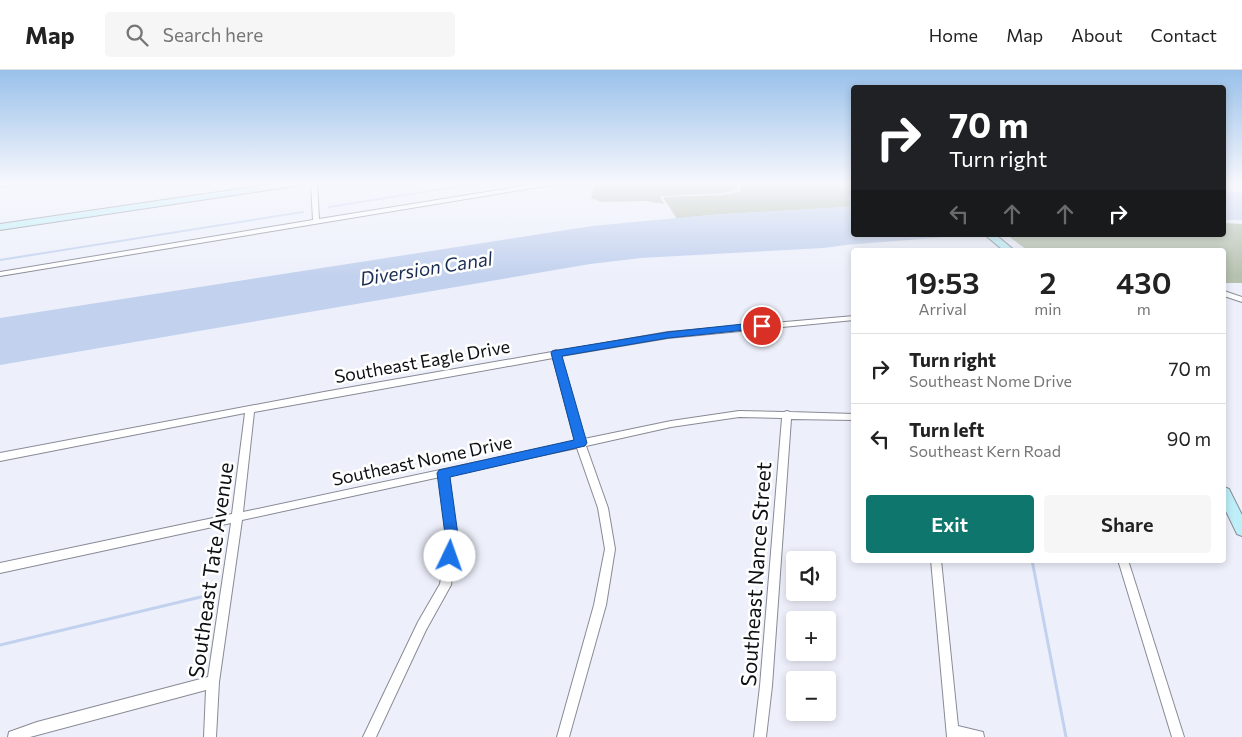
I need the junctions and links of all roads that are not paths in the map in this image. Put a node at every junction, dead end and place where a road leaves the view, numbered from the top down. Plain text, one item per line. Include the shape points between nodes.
1 (86, 214) edge
2 (316, 214) edge
3 (363, 214) edge
4 (316, 222) junction
5 (0, 227) edge
6 (992, 237) edge
7 (1006, 248) edge
8 (0, 274) edge
9 (1226, 293) edge
10 (1242, 300) edge
11 (851, 318) edge
12 (556, 353) junction
13 (250, 409) junction
14 (787, 414) junction
15 (851, 417) edge
16 (580, 443) junction
17 (0, 457) edge
18 (444, 473) junction
19 (1226, 497) edge
20 (237, 518) junction
21 (1242, 530) edge
22 (936, 563) edge
23 (1124, 563) edge
24 (0, 568) edge
25 (213, 682) junction
26 (953, 734) edge
27 (14, 737) edge
28 (210, 737) edge
29 (369, 737) edge
30 (563, 737) edge
31 (760, 737) edge
32 (978, 737) edge
33 (1178, 737) edge

1 - 5 street
2 - 4 street
3 - 4 street
4 - 8 street
6 - 7 street
9 - 10 street
11 - 12 street, Southeast Eagle Drive via 668,335
12 - 13 street, Southeast Eagle Drive
12 - 16 street
13 - 17 street, Southeast Eagle Drive
13 - 20 street, Southeast Tate Avenue
14 - 15 street, Southeast Nome Drive
14 - 16 street, Southeast Nome Drive via 739,414
14 - 31 street, Southeast Nance Street
16 - 18 street, Southeast Nome Drive
16 - 30 street via 603,508 610,549 600,605
18 - 20 street, Southeast Nome Drive
18 - 29 street via 452,542 445,584
19 - 21 street
20 - 24 street, Southeast Nome Drive
20 - 25 street, Southeast Tate Avenue
22 - 26 street
23 - 33 street
25 - 27 street via 37,728
25 - 28 street, Southeast Tate Avenue
26 - 32 street

